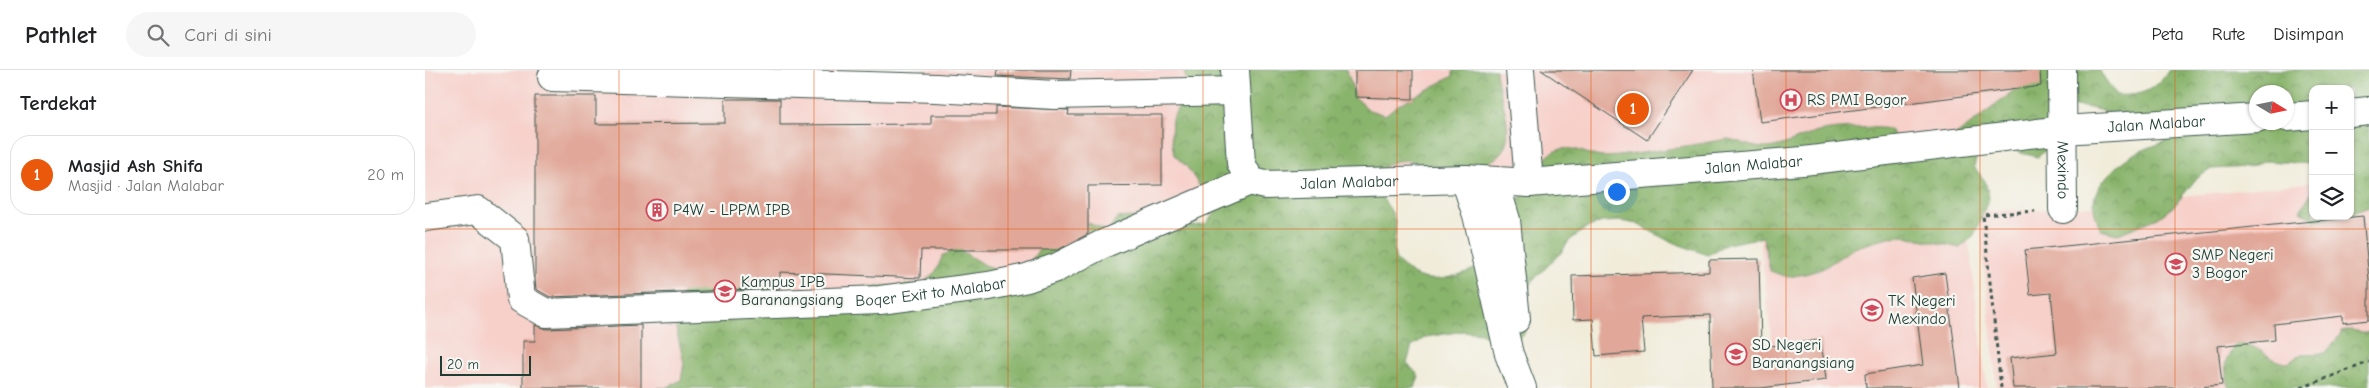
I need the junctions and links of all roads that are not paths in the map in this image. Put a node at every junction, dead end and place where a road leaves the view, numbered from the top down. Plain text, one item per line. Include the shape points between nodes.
1 (1520, 70) edge
2 (2062, 70) edge
3 (552, 77) dead end
4 (935, 79) edge
5 (1235, 80) edge
6 (2369, 112) edge
7 (2354, 113) edge
8 (2309, 115) edge
9 (2294, 116) edge
10 (2249, 118) edge
11 (2063, 130) junction
12 (1465, 179) junction
13 (1250, 181) junction
14 (1495, 183) junction
15 (1529, 183) junction
16 (2063, 208) road end
17 (426, 217) edge
18 (1522, 388) edge
19 (1540, 388) edge

1 - 15 street
2 - 11 street, Mexindo
3 - 4 street
4 - 5 street via 1054,95
5 - 13 street via 1241,163
6 - 7 street
8 - 9 street
10 - 11 street, Jalan Malabar
11 - 15 street, Jalan Malabar via 1803,161
11 - 16 street, Mexindo
12 - 13 street, Jalan Malabar via 1265,185
12 - 14 street, Jalan Malabar
12 - 18 street via 1477,214 1509,354
13 - 17 street, Boqer Exit to Malabar via 1027,278 880,300 546,313 521,299 515,239 479,210
14 - 15 street, Jalan Malabar
14 - 19 street via 1506,220 1514,311 1524,354

